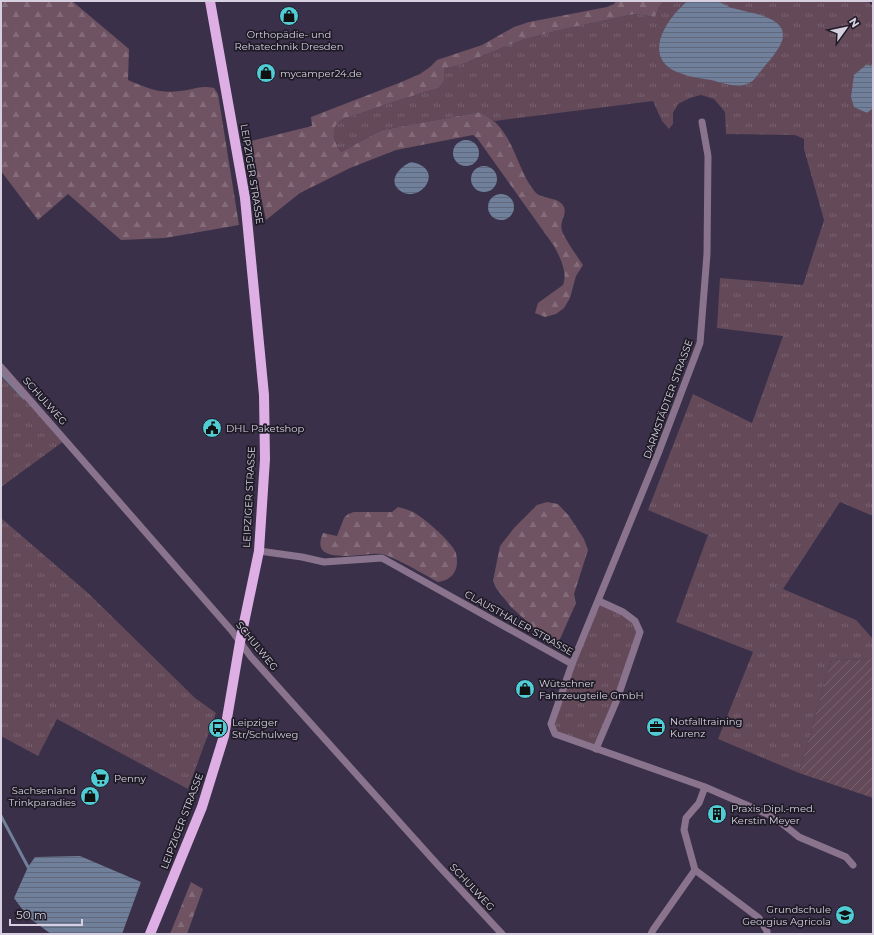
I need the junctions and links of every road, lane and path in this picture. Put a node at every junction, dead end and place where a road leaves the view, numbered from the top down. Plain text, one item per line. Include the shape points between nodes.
1 (210, 1) edge
2 (702, 122) dead end
3 (1, 367) edge
4 (258, 551) junction
5 (599, 601) junction
6 (240, 642) junction
7 (572, 664) junction
8 (596, 749) junction
9 (705, 787) junction
10 (853, 865) dead end
11 (695, 870) junction
12 (150, 934) edge
13 (502, 934) edge
14 (651, 934) edge
15 (767, 934) edge

1 - 4 main road, LEIPZIGER STRASSE via 245,198 264,395 265,459
2 - 5 street, DARMSTÄDTER STRASSE via 708,156 707,254 700,343
3 - 6 street, SCHULWEG
4 - 6 main road, LEIPZIGER STRASSE
4 - 7 street, CLAUSTHALER STRASSE via 324,562 382,558
5 - 7 street, DARMSTÄDTER STRASSE
5 - 8 street via 623,612 635,621 640,632
6 - 12 main road, LEIPZIGER STRASSE via 220,750 202,807
6 - 13 street, SCHULWEG via 390,813
7 - 8 street, CLAUSTHALER STRASSE via 552,724 555,734
8 - 9 street, CLAUSTHALER STRASSE
9 - 10 street, CLAUSTHALER STRASSE via 774,817 799,837 846,857
9 - 11 street via 699,803 686,818 684,830
11 - 14 street
11 - 15 street via 759,918

